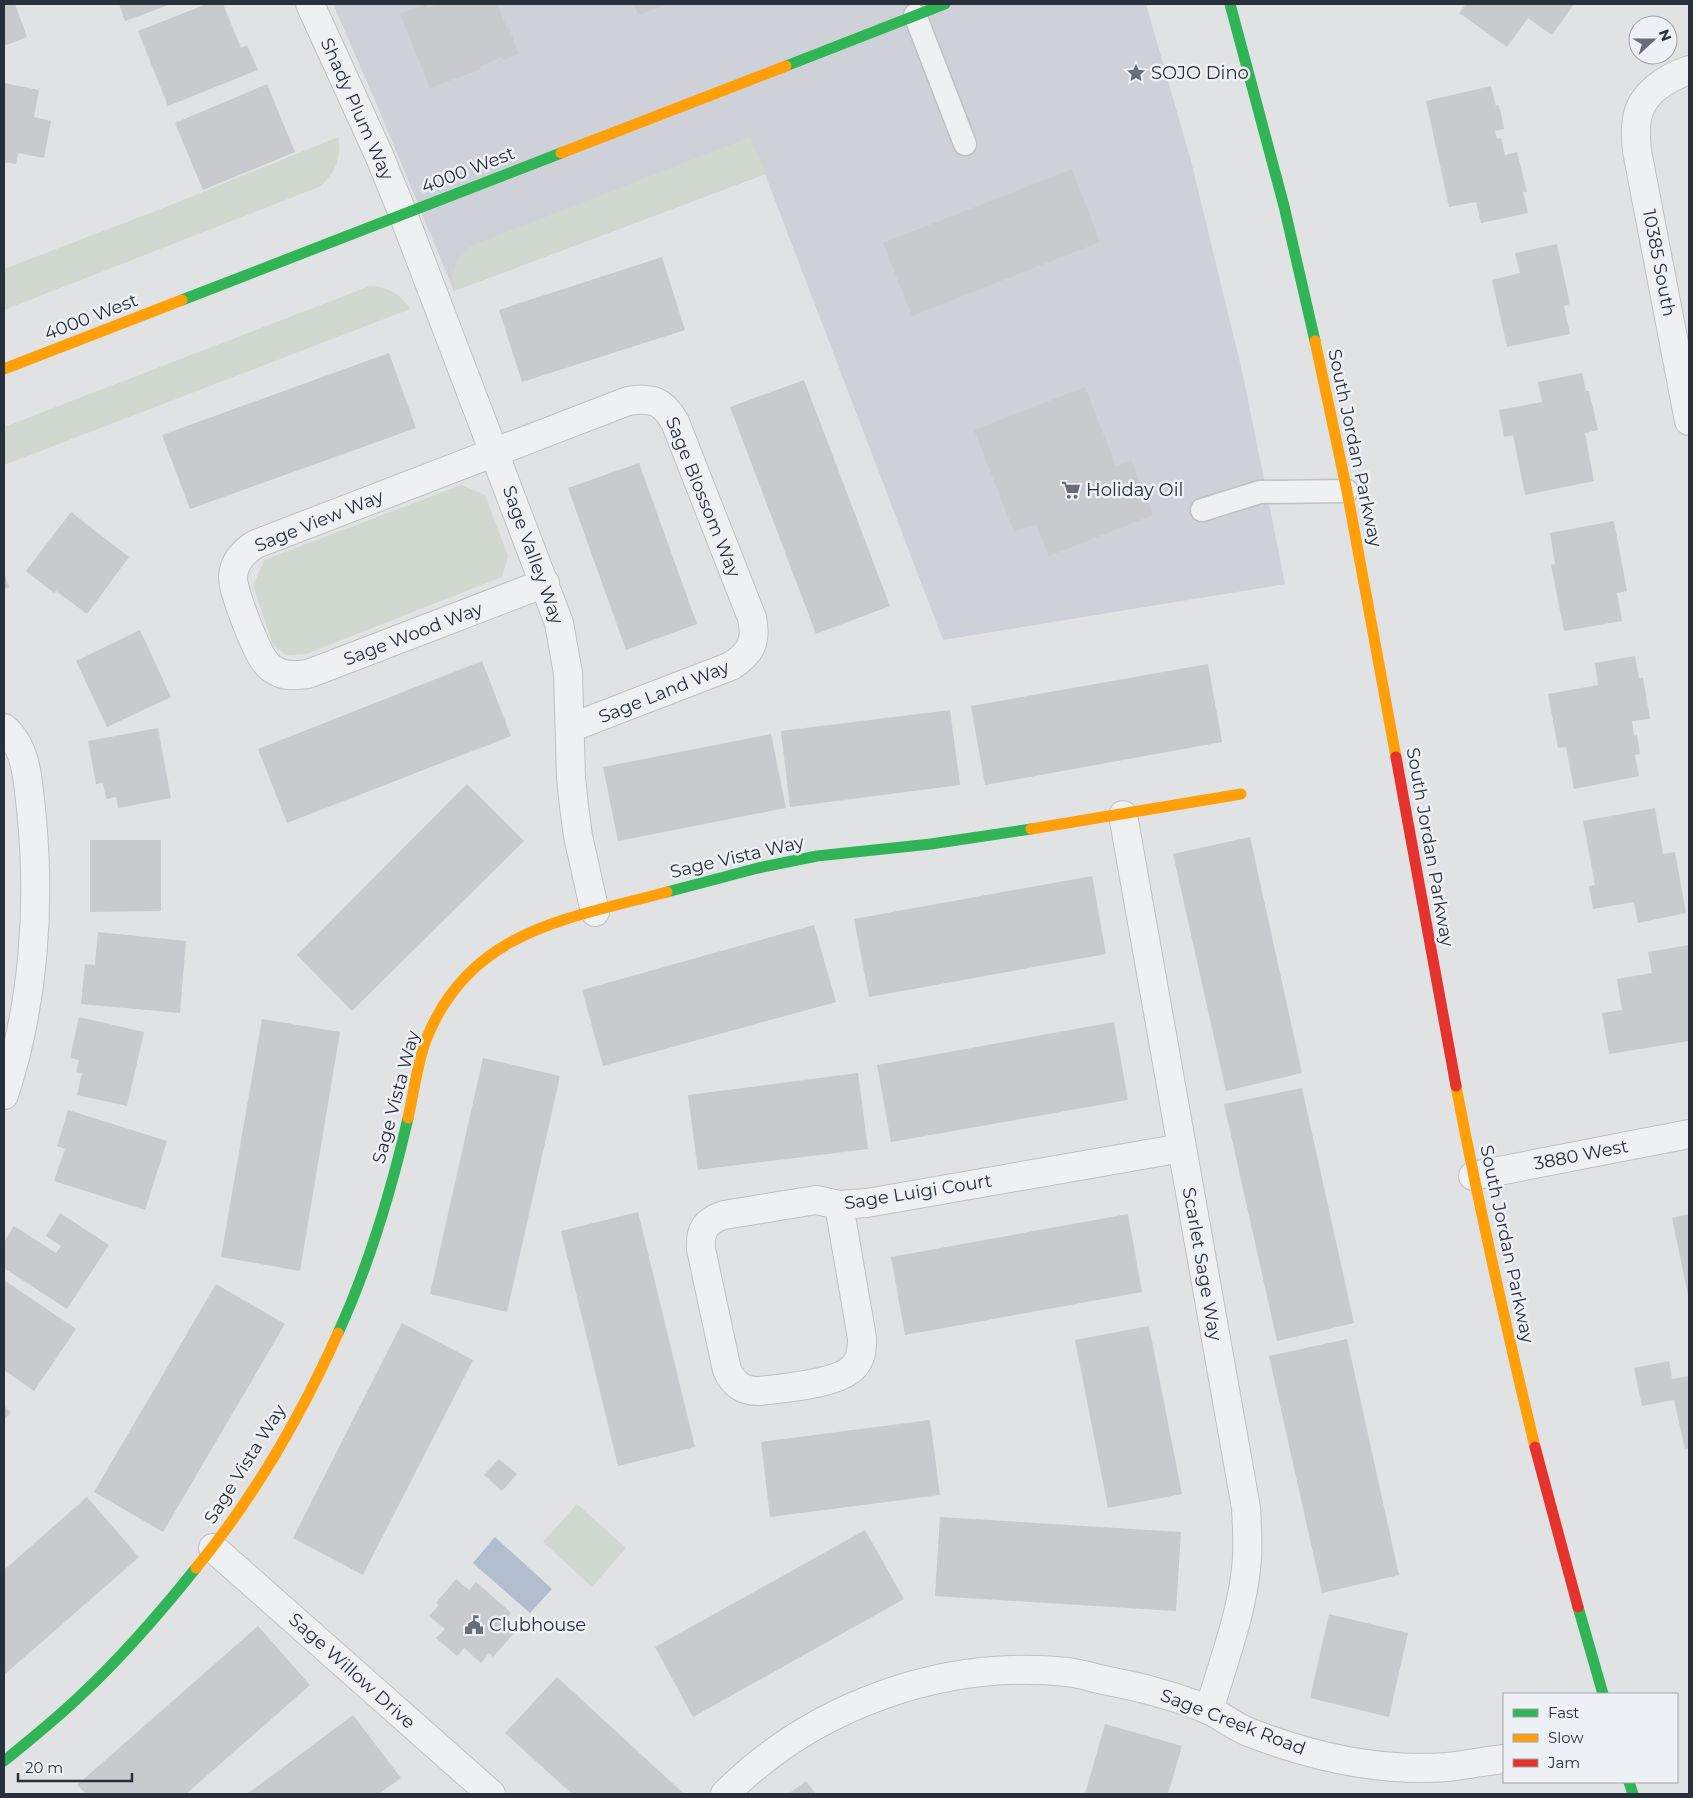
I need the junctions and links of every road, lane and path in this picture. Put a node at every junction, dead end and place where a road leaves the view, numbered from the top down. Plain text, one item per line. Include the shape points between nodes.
1 (310, 4) edge
2 (946, 4) edge
3 (1230, 4) edge
4 (915, 15) junction
5 (1689, 70) edge
6 (965, 144) dead end
7 (403, 214) junction
8 (4, 369) edge
9 (1689, 421) edge
10 (495, 452) junction
11 (1347, 491) junction
12 (1202, 510) dead end
13 (545, 583) junction
14 (751, 646) joint
15 (279, 673) joint
16 (4, 728) edge
17 (570, 728) junction
18 (1241, 794) dead end
19 (1123, 815) junction
20 (595, 912) junction
21 (4, 1095) edge
22 (1689, 1134) edge
23 (1182, 1148) junction
24 (1473, 1176) junction
25 (838, 1206) junction
26 (213, 1548) junction
27 (1603, 1693) edge
28 (1209, 1710) junction
29 (1503, 1758) edge
30 (4, 1761) edge
31 (479, 1791) edge
32 (725, 1794) edge

1 - 7 street, Shady Plum Way
2 - 4 main road, 4000 West
3 - 11 main road, South Jordan Parkway via 1286,215
4 - 6 lane
4 - 7 main road, 4000 West
5 - 9 street, 10385 South via 1651,92 1637,118 1637,151
7 - 8 main road, 4000 West
7 - 10 street, Sage Valley Way
10 - 13 street, Sage Valley Way
10 - 14 street, Sage Blossom Way via 628,401 642,398 656,401 668,410 676,422 752,618 755,632
10 - 15 street, Sage View Way via 256,544 244,552 233,577 236,592 258,651 266,664
11 - 12 lane via 1260,492
11 - 24 main road, South Jordan Parkway
13 - 15 street, Sage Wood Way via 308,674
13 - 17 street, Sage Valley Way via 560,623 568,673
14 - 17 street, Sage Land Way via 743,658 731,666
16 - 21 street via 17,745 27,771 36,900 23,1020
17 - 20 street, Sage Valley Way via 575,814
18 - 19 main road, Sage Vista Way
19 - 20 main road, Sage Vista Way via 938,843 804,858
19 - 23 street, Scarlet Sage Way
20 - 26 main road, Sage Vista Way via 548,924 495,951 466,977 438,1016 425,1043 391,1188 350,1306 325,1363 291,1427
22 - 24 street, 3880 West
23 - 25 street, Sage Luigi Court
23 - 28 street, Scarlet Sage Way via 1244,1499 1247,1534 1247,1558 1239,1607
24 - 27 main road, South Jordan Parkway via 1537,1455
25 - 25 street, Sage Luigi Court via 862,1338 862,1352 856,1365 833,1379 759,1392 739,1387 727,1370 700,1249 704,1227 724,1215 816,1200
26 - 30 main road, Sage Vista Way via 132,1645 81,1696
26 - 31 street, Sage Willow Drive
28 - 29 street, Sage Creek Road via 1248,1732 1304,1752 1357,1763 1446,1767
28 - 32 street, Sage Creek Road via 1153,1691 1068,1672 1011,1670 962,1674 874,1698 824,1720 765,1758

